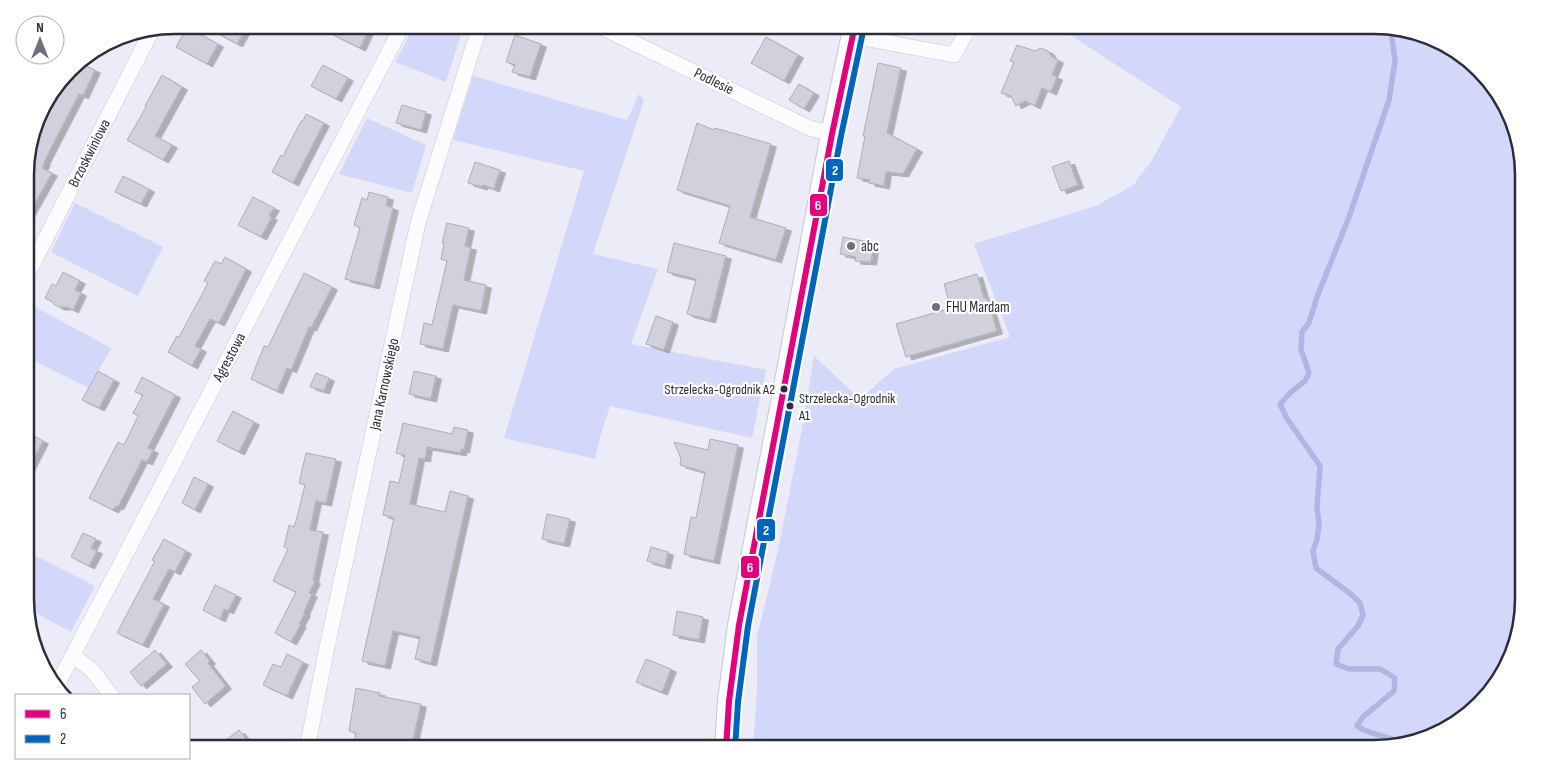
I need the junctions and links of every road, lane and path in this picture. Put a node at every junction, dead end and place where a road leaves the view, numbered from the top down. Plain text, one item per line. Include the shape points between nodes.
1 (398, 34) edge
2 (477, 34) edge
3 (616, 34) edge
4 (852, 34) edge
5 (866, 34) edge
6 (965, 34) edge
7 (149, 37) edge
8 (832, 134) junction
9 (34, 261) edge
10 (73, 656) junction
11 (60, 680) edge
12 (110, 694) edge
13 (309, 740) edge
14 (727, 740) edge

1 - 10 street, Agrestowa
2 - 13 street, Jana Karnowskiego via 418,223
3 - 8 street, Podlesie via 809,128
4 - 8 street
5 - 6 street via 954,55
7 - 9 street, Brzoskwiniowa
8 - 14 street via 740,625
10 - 11 street, Agrestowa
10 - 12 street via 92,670

